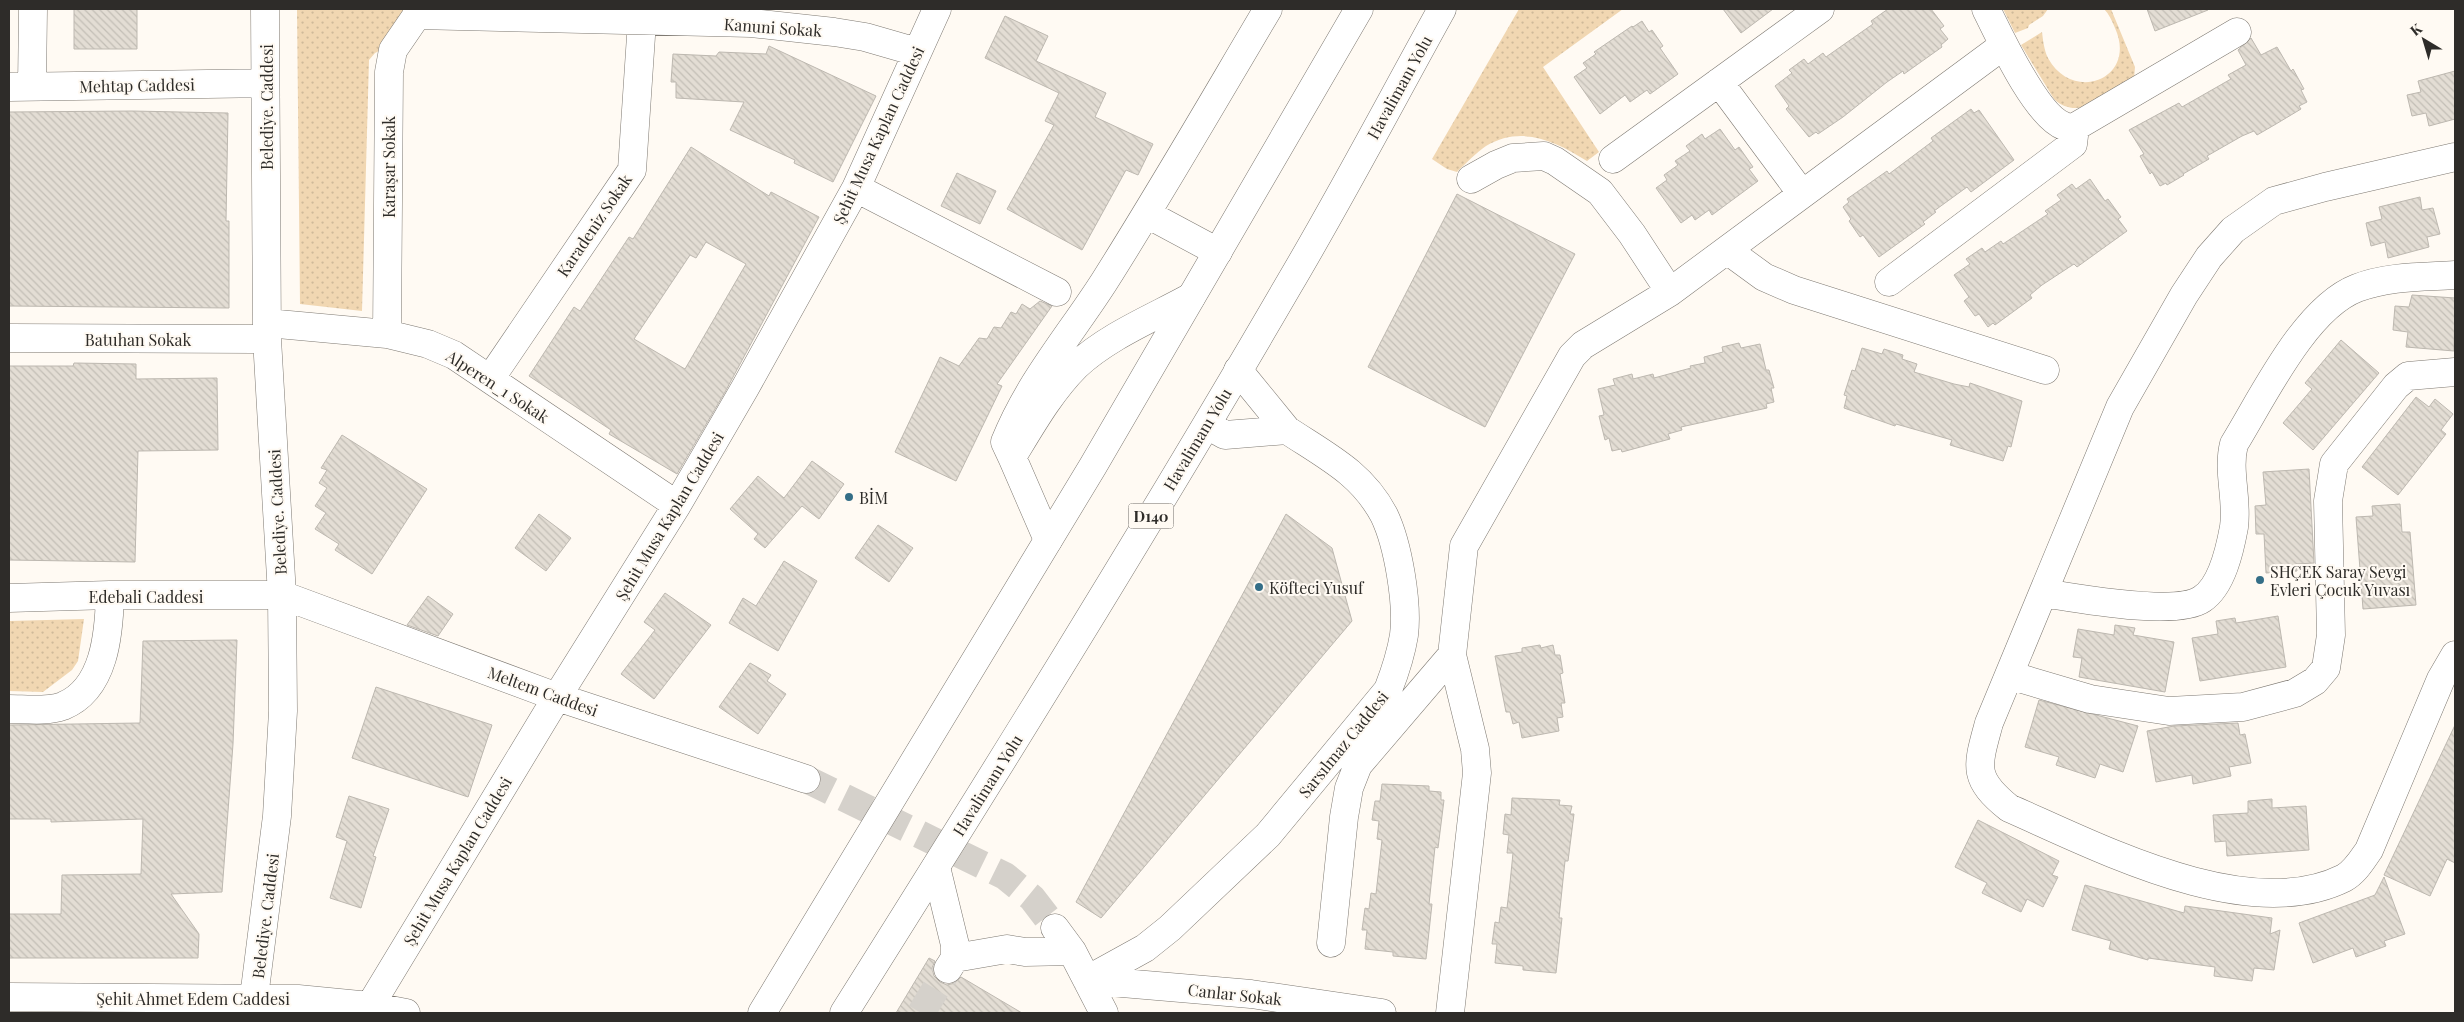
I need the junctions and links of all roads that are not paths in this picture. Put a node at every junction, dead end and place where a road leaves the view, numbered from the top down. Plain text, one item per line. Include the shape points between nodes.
1 (33, 9) edge
2 (265, 9) edge
3 (937, 9) edge
4 (1268, 9) edge
5 (1359, 9) edge
6 (1442, 9) edge
7 (1820, 9) edge
8 (1986, 9) edge
9 (417, 12) edge
10 (751, 16) edge
11 (642, 21) junction
12 (2237, 32) dead end
13 (2004, 45) junction
14 (917, 52) junction
15 (1719, 82) junction
16 (265, 84) junction
17 (20, 86) edge
18 (2076, 127) junction
19 (2455, 157) edge
20 (1612, 159) dead end
21 (1471, 179) dead end
22 (856, 188) junction
23 (1802, 194) junction
24 (1147, 214) junction
25 (1727, 250) junction
26 (1218, 252) junction
27 (2455, 275) edge
28 (1890, 282) dead end
29 (1057, 292) dead end
30 (1670, 292) junction
31 (1191, 297) junction
32 (267, 331) junction
33 (387, 334) junction
34 (9, 338) edge
35 (1238, 370) junction
36 (2045, 370) dead end
37 (2455, 372) edge
38 (490, 379) junction
39 (1206, 425) junction
40 (1287, 430) junction
41 (1012, 457) junction
42 (676, 505) junction
43 (1048, 540) junction
44 (2043, 593) junction
45 (110, 595) junction
46 (282, 595) junction
47 (9, 598) edge
48 (1452, 655) junction
49 (2455, 655) edge
50 (2009, 675) junction
51 (557, 697) junction
52 (9, 709) edge
53 (806, 780) tunnel mouth
54 (936, 867) junction
55 (1056, 928) tunnel mouth
56 (1331, 943) dead end
57 (1072, 952) junction
58 (1087, 980) junction
59 (9, 998) edge
60 (254, 1006) edge
61 (370, 1006) junction
62 (406, 1013) edge
63 (762, 1013) edge
64 (844, 1013) edge
65 (1104, 1013) edge
66 (1382, 1013) edge
67 (1450, 1013) edge

1 - 17 main road
2 - 16 main road, Belediye. Caddesi
3 - 14 main road, Şehit Musa Kaplan Caddesi
4 - 24 main road
5 - 26 main road
6 - 35 main road, Havalimanı Yolu / D140 via 1289,285
7 - 15 main road
8 - 13 main road
9 - 11 main road, Kanuni Sokak
9 - 33 main road, Karaşar Sokak via 394,50 389,72
10 - 11 main road, Kanuni Sokak
10 - 14 main road, Kanuni Sokak via 842,33
11 - 38 main road, Karadeniz Sokak via 632,170
12 - 18 main road
13 - 18 main road via 2038,104 2065,127
13 - 23 main road
14 - 22 main road, Şehit Musa Kaplan Caddesi
15 - 20 main road
15 - 23 main road
16 - 17 main road, Mehtap Caddesi
16 - 32 main road, Belediye. Caddesi
18 - 28 main road via 2073,144
19 - 44 main road via 2274,201 2233,230 2209,257 2184,295 2120,407
21 - 30 main road via 1513,158 1544,156 1555,161 1600,192
22 - 29 main road
22 - 42 main road, Şehit Musa Kaplan Caddesi
23 - 25 main road
24 - 26 main road
24 - 41 main road via 1022,404 1005,442
25 - 30 main road
25 - 36 main road via 1764,278 1794,290
26 - 31 main road
27 - 44 main road via 2378,282 2356,288 2333,302 2312,321 2234,444 2230,458 2235,495 2234,527 2223,566 2213,588 2201,600 2157,607
30 - 48 main road via 1583,345 1572,356 1464,546
31 - 41 main road via 1082,361 1060,384
31 - 43 main road
32 - 33 main road, Alperen_1 Sokak
32 - 34 main road, Batuhan Sokak
32 - 46 main road, Belediye. Caddesi
33 - 38 main road, Alperen_1 Sokak via 428,344 454,355
35 - 39 main road, Havalimanı Yolu / D140
35 - 40 main road, Sarsılmaz Caddesi
37 - 50 main road via 2408,376 2396,386 2334,464 2328,501 2331,635 2326,668 2315,681 2295,693 2243,707 2169,711 2090,699
38 - 42 main road, Alperen_1 Sokak
39 - 40 main road via 1225,435
39 - 54 main road, Havalimanı Yolu / D140
40 - 58 main road, Sarsılmaz Caddesi via 1350,473 1384,515 1400,565 1403,592 1404,633 1399,663 1388,690 1268,834 1170,928 1145,948
41 - 43 main road
42 - 51 main road, Şehit Musa Kaplan Caddesi
43 - 63 main road
44 - 50 main road
45 - 46 main road, Edebali Caddesi
45 - 47 main road, Edebali Caddesi
45 - 52 main road via 109,632 103,657 90,682 77,697 62,706
46 - 51 main road, Meltem Caddesi
46 - 60 main road, Belediye. Caddesi via 283,711 277,816
48 - 56 main road via 1358,765 1349,788 1344,817
48 - 67 main road via 1476,750 1477,773
49 - 50 main road via 2440,678 2369,850 2358,866 2345,877 2290,892 2229,889 2178,879 2009,808 1985,785 1980,772 1980,755
51 - 53 main road, Meltem Caddesi
51 - 61 main road, Şehit Musa Kaplan Caddesi
54 - 57 main road via 955,945 951,963 1007,949
54 - 64 main road, Havalimanı Yolu / D140
55 - 57 main road
57 - 58 main road
58 - 65 main road
58 - 66 main road, Canlar Sokak via 1269,996
59 - 60 main road, Şehit Ahmet Edem Caddesi
60 - 61 main road, Şehit Ahmet Edem Caddesi via 298,999
61 - 62 main road, Şehit Ahmet Edem Caddesi

